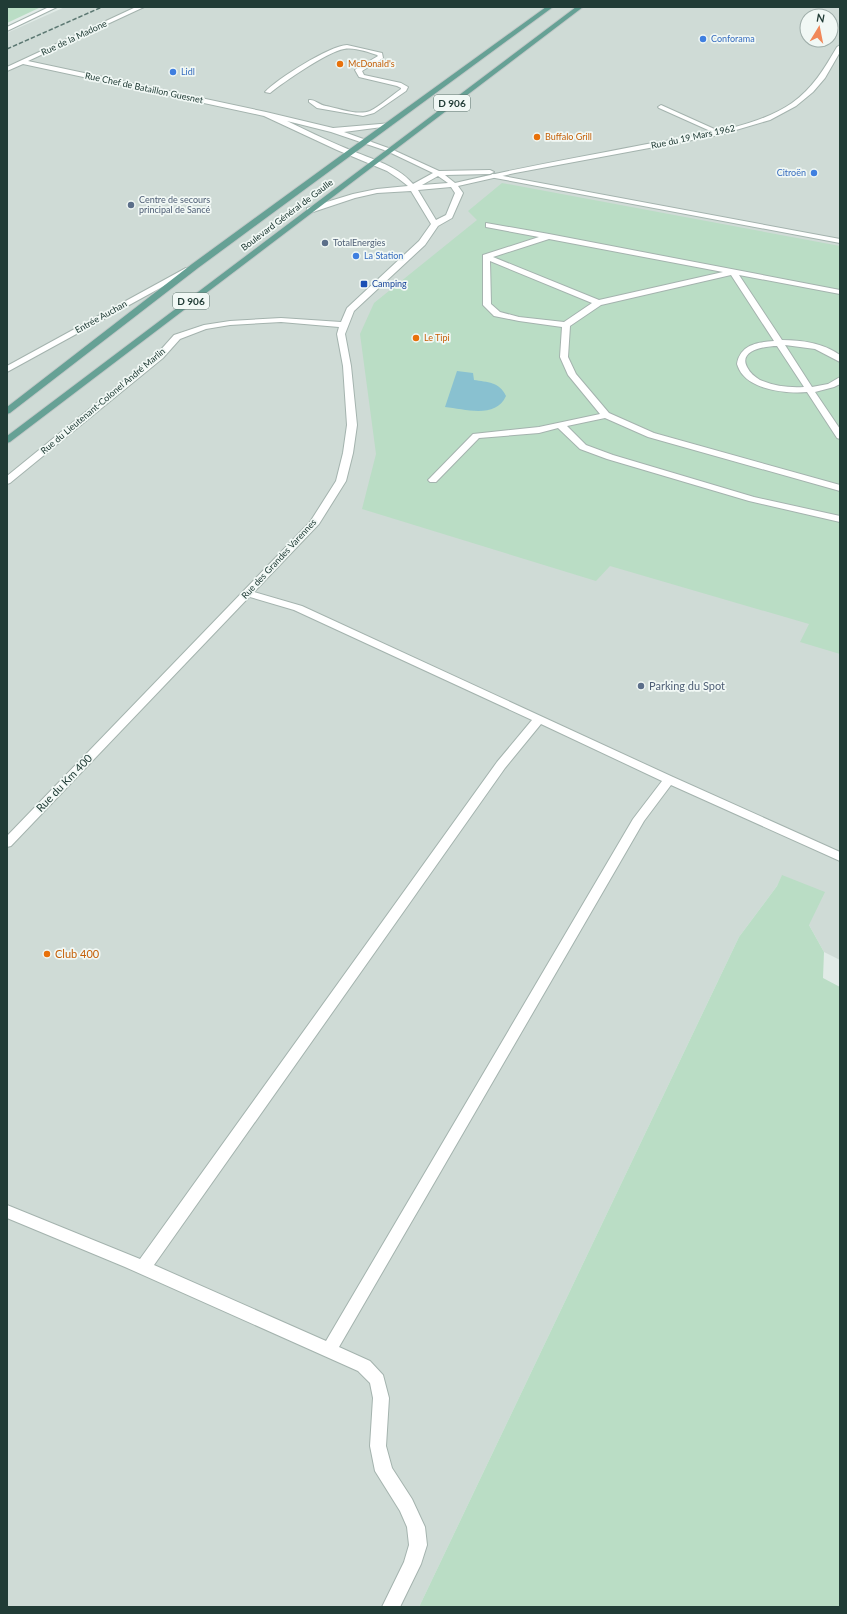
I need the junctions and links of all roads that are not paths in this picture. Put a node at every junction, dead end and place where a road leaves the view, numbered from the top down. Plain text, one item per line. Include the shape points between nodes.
1 (54, 7) edge
2 (141, 7) edge
3 (550, 7) edge
4 (580, 7) edge
5 (7, 29) edge
6 (840, 47) edge
7 (22, 62) junction
8 (7, 69) edge
9 (268, 92) dead end
10 (311, 100) dead end
11 (661, 107) dead end
12 (266, 114) junction
13 (390, 124) junction
14 (333, 130) junction
15 (718, 133) junction
16 (365, 141) junction
17 (389, 150) junction
18 (349, 152) junction
19 (374, 162) junction
20 (515, 171) junction
21 (438, 173) junction
22 (495, 176) junction
23 (454, 185) junction
24 (412, 188) junction
25 (310, 210) junction
26 (435, 224) junction
27 (489, 225) dead end
28 (549, 236) junction
29 (840, 241) edge
30 (486, 257) junction
31 (195, 266) junction
32 (733, 272) junction
33 (840, 292) edge
34 (598, 303) junction
35 (345, 325) junction
36 (566, 325) junction
37 (778, 342) junction
38 (840, 359) edge
39 (7, 369) edge
40 (840, 380) edge
41 (809, 390) junction
42 (7, 411) edge
43 (606, 415) junction
44 (560, 425) junction
45 (840, 436) edge
46 (7, 440) edge
47 (433, 480) dead end
48 (7, 481) edge
49 (840, 488) edge
50 (840, 518) edge
51 (247, 593) junction
52 (539, 719) junction
53 (121, 723) joint
54 (669, 780) junction
55 (7, 843) edge
56 (840, 857) edge
57 (7, 1211) edge
58 (143, 1268) junction
59 (329, 1350) junction
60 (391, 1607) edge

1 - 5 street
2 - 7 street, Rue de la Madone
3 - 13 main road, Boulevard Général de Gaulle / D 906
4 - 17 main road, Boulevard Général de Gaulle / D 906
6 - 15 street, Rue du 19 Mars 1962 via 811,91 794,105 768,119
7 - 8 street, Rue de la Madone
7 - 12 street, Rue Chef de Bataillon Guesnet
9 - 10 street via 277,84 344,47 380,54 381,57 358,70 361,76 405,87 372,112 363,114 319,107
11 - 15 street
12 - 14 street, Rue Chef de Bataillon Guesnet
12 - 18 street, Rue Chef de Bataillon Guesnet
13 - 14 street, Rue Chef de Bataillon Guesnet
13 - 16 main road, Boulevard Général de Gaulle / D 906
14 - 16 street, Rue Chef de Bataillon Guesnet
15 - 20 street, Rue du 19 Mars 1962
16 - 17 street
16 - 18 main road, Boulevard Général de Gaulle / D 906
17 - 19 main road, Boulevard Général de Gaulle / D 906
17 - 21 street
18 - 19 street
18 - 31 main road, Boulevard Général de Gaulle / D 906
19 - 24 street via 402,178
19 - 25 main road, Boulevard Général de Gaulle / D 906
20 - 21 street, Rue du 19 Mars 1962
20 - 22 street, Rue du 19 Mars 1962
21 - 23 street
21 - 24 street, Rue du 19 Mars 1962
22 - 23 street, Rue du 19 Mars 1962
22 - 29 street
23 - 24 street, Rue du 19 Mars 1962
23 - 26 street, Rue des Grandes Varennes via 458,193 449,216
24 - 25 street, Rue du 19 Mars 1962 via 353,196
24 - 26 street
25 - 46 main road, Boulevard Général de Gaulle / D 906
26 - 35 street, Rue des Grandes Varennes via 422,243 350,310
27 - 28 street
28 - 30 street
28 - 32 street
30 - 34 street
30 - 36 street via 487,305 497,314
31 - 39 street, Entrée Auchan
31 - 42 main road, Boulevard Général de Gaulle / D 906
32 - 33 street
32 - 34 street
32 - 37 street
34 - 36 street
35 - 48 street, Rue du Lieutenant-Colonel André Marlin via 281,320 237,323 204,327 177,337 160,356
35 - 51 street, Rue des Grandes Varennes via 341,334 347,366 352,425 341,480 314,524
36 - 43 street via 564,357 572,374
37 - 38 street via 810,345 824,349
37 - 41 street
37 - 41 street via 761,345 748,351 742,357 743,371 769,386
40 - 41 street via 831,386
41 - 45 street
43 - 44 street
43 - 49 street via 651,435
44 - 47 street via 539,430 476,436
44 - 50 street via 582,447 610,457 752,499
51 - 52 street via 298,608
51 - 53 street, Rue des Grandes Varennes
52 - 54 street
52 - 58 street via 501,765
53 - 55 street, Rue du Km 400
54 - 56 street
54 - 59 street via 639,820
57 - 58 street
58 - 59 street
59 - 60 street via 364,1366 377,1380 381,1398 378,1446 384,1471 406,1505 416,1527 418,1545 412,1564

